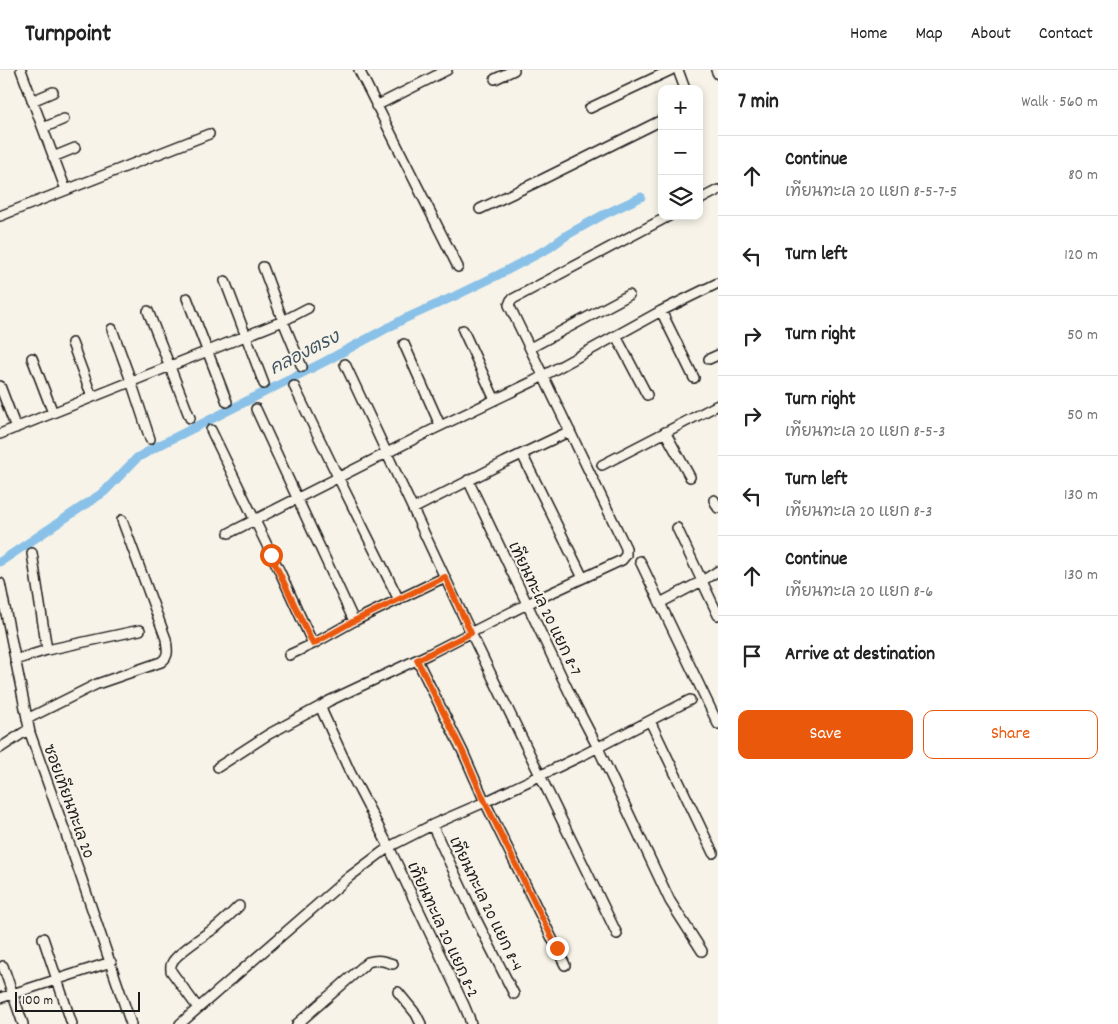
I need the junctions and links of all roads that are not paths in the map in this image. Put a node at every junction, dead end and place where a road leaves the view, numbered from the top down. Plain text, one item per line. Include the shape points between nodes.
1 (359, 70) edge
2 (447, 70) edge
3 (514, 70) edge
4 (671, 70) edge
5 (678, 70) edge
6 (716, 70) edge
7 (23, 71) edge
8 (718, 74) edge
9 (495, 79) dead end
10 (684, 85) edge
11 (53, 92) dead end
12 (32, 101) junction
13 (376, 106) junction
14 (590, 108) dead end
15 (64, 119) dead end
16 (658, 122) edge
17 (42, 128) junction
18 (209, 134) dead end
19 (75, 148) dead end
20 (53, 156) junction
21 (66, 190) junction
22 (718, 190) edge
23 (703, 198) edge
24 (480, 208) dead end
25 (0, 216) edge
26 (661, 220) edge
27 (263, 267) dead end
28 (458, 267) dead end
29 (225, 281) dead end
30 (718, 283) edge
31 (629, 295) dead end
32 (187, 298) dead end
33 (308, 308) dead end
34 (148, 311) dead end
35 (662, 311) junction
36 (282, 321) junction
37 (112, 329) dead end
38 (463, 330) dead end
39 (246, 336) junction
40 (616, 336) junction
41 (72, 343) dead end
42 (404, 344) dead end
43 (530, 348) junction
44 (208, 351) junction
45 (718, 354) edge
46 (32, 358) dead end
47 (709, 359) dead end
48 (345, 364) dead end
49 (168, 366) junction
50 (302, 367) dead end
51 (543, 376) junction
52 (694, 378) dead end
53 (131, 382) junction
54 (264, 384) dead end
55 (0, 386) edge
56 (294, 386) dead end
57 (648, 395) dead end
58 (92, 397) junction
59 (495, 400) junction
60 (227, 402) dead end
61 (718, 405) edge
62 (256, 409) dead end
63 (53, 412) junction
64 (190, 418) dead end
65 (440, 425) junction
66 (16, 428) junction
67 (211, 430) dead end
68 (570, 431) junction
69 (665, 432) junction
70 (0, 434) edge
71 (150, 439) dead end
72 (386, 453) junction
73 (522, 454) junction
74 (602, 465) dead end
75 (338, 477) junction
76 (690, 477) dead end
77 (468, 480) junction
78 (297, 498) junction
79 (412, 509) junction
80 (122, 520) dead end
81 (254, 520) junction
82 (677, 528) dead end
83 (229, 533) dead end
84 (32, 554) dead end
85 (640, 561) dead end
86 (718, 572) edge
87 (445, 577) junction
88 (583, 578) junction
89 (702, 581) junction
90 (0, 583) edge
91 (399, 600) junction
92 (660, 602) junction
93 (527, 604) junction
94 (718, 614) edge
95 (354, 621) junction
96 (140, 630) dead end
97 (471, 633) junction
98 (313, 644) junction
99 (47, 650) junction
100 (289, 655) dead end
101 (15, 660) junction
102 (417, 660) junction
103 (690, 700) dead end
104 (325, 704) junction
105 (27, 719) junction
106 (650, 721) junction
107 (718, 724) edge
108 (29, 729) junction
109 (0, 748) edge
110 (598, 748) junction
111 (218, 767) dead end
112 (540, 775) junction
113 (485, 802) junction
114 (432, 825) junction
115 (389, 847) junction
116 (713, 853) dead end
117 (239, 906) dead end
118 (617, 934) dead end
119 (44, 938) dead end
120 (702, 950) dead end
121 (111, 962) junction
122 (393, 964) dead end
123 (565, 965) dead end
124 (3, 966) dead end
125 (58, 980) junction
126 (398, 992) dead end
127 (13, 994) junction
128 (514, 994) dead end
129 (0, 998) edge
130 (198, 1008) junction
131 (128, 1023) edge
132 (23, 1024) edge
133 (72, 1024) edge
134 (180, 1024) edge
135 (297, 1024) edge
136 (421, 1024) edge
137 (470, 1024) edge

1 - 13 street
2 - 13 street
3 - 9 street
4 - 14 street
5 - 10 street
6 - 8 street
7 - 12 street
11 - 12 street
12 - 17 street
13 - 28 street
15 - 17 street
16 - 24 street
17 - 20 street
18 - 21 street
19 - 20 street
20 - 21 street
21 - 25 street
22 - 23 street
26 - 43 street via 511,300 509,305
27 - 36 street
29 - 39 street
30 - 35 street
31 - 43 street
32 - 44 street
33 - 36 street
34 - 49 street
35 - 40 street
35 - 52 street
36 - 39 street
36 - 50 street
37 - 53 street
38 - 59 street
39 - 44 street
39 - 54 street
40 - 51 street
40 - 57 street
41 - 58 street
42 - 65 street
43 - 51 street
44 - 49 street
44 - 60 street
45 - 47 street
46 - 63 street
48 - 72 street
49 - 53 street
49 - 64 street
51 - 59 street
51 - 68 street
53 - 58 street
53 - 71 street
55 - 66 street
56 - 75 street
58 - 63 street
59 - 65 street
61 - 69 street
62 - 78 street
63 - 66 street
65 - 72 street
66 - 70 street
67 - 81 street
68 - 73 street
68 - 88 street via 626,548 622,560
69 - 74 street
69 - 76 street
72 - 75 street
72 - 79 street
73 - 77 street
73 - 88 street
75 - 78 street
75 - 91 street
77 - 79 street
77 - 93 street, เทียนทะเล 20 แยก 8-7
78 - 81 street
78 - 95 street
79 - 87 street
80 - 105 street via 166,639 167,655 161,662 97,684
81 - 83 street
81 - 98 street
82 - 89 street
84 - 99 street
85 - 92 street
86 - 89 street
87 - 91 street
87 - 97 street
88 - 93 street
89 - 92 street
89 - 94 street
90 - 101 street, ซอยเทียนทะเล 20
91 - 95 street
92 - 107 street
93 - 97 street
93 - 110 street, เทียนทะเล 20 แยก 8-7
95 - 98 street
96 - 99 street
97 - 102 street
97 - 112 street
98 - 100 street
99 - 101 street
101 - 105 street, ซอยเทียนทะเล 20
102 - 104 street
102 - 113 street
103 - 106 street
104 - 111 street via 269,734
104 - 115 street, เทียนทะเล 20 แยก 8-2 via 323,713
105 - 108 street, ซอยเทียนทะเล 20
106 - 110 street
106 - 116 street
108 - 109 street
108 - 121 street, ซอยเทียนทะเล 20
110 - 112 street
110 - 120 street, เทียนทะเล 20 แยก 8-7 via 670,901
112 - 113 street
112 - 118 street
113 - 114 street
113 - 123 street
114 - 115 street
114 - 128 street, เทียนทะเล 20 แยก 8-4
115 - 130 street via 349,877
115 - 137 street, เทียนทะเล 20 แยก 8-2
117 - 130 street via 172,961 171,971
119 - 125 street
121 - 125 street
121 - 131 street, ซอยเทียนทะเล 20
122 - 135 street via 383,960 368,962
124 - 127 street
125 - 127 street
125 - 133 street
126 - 136 street
127 - 129 street
127 - 132 street
130 - 134 street

